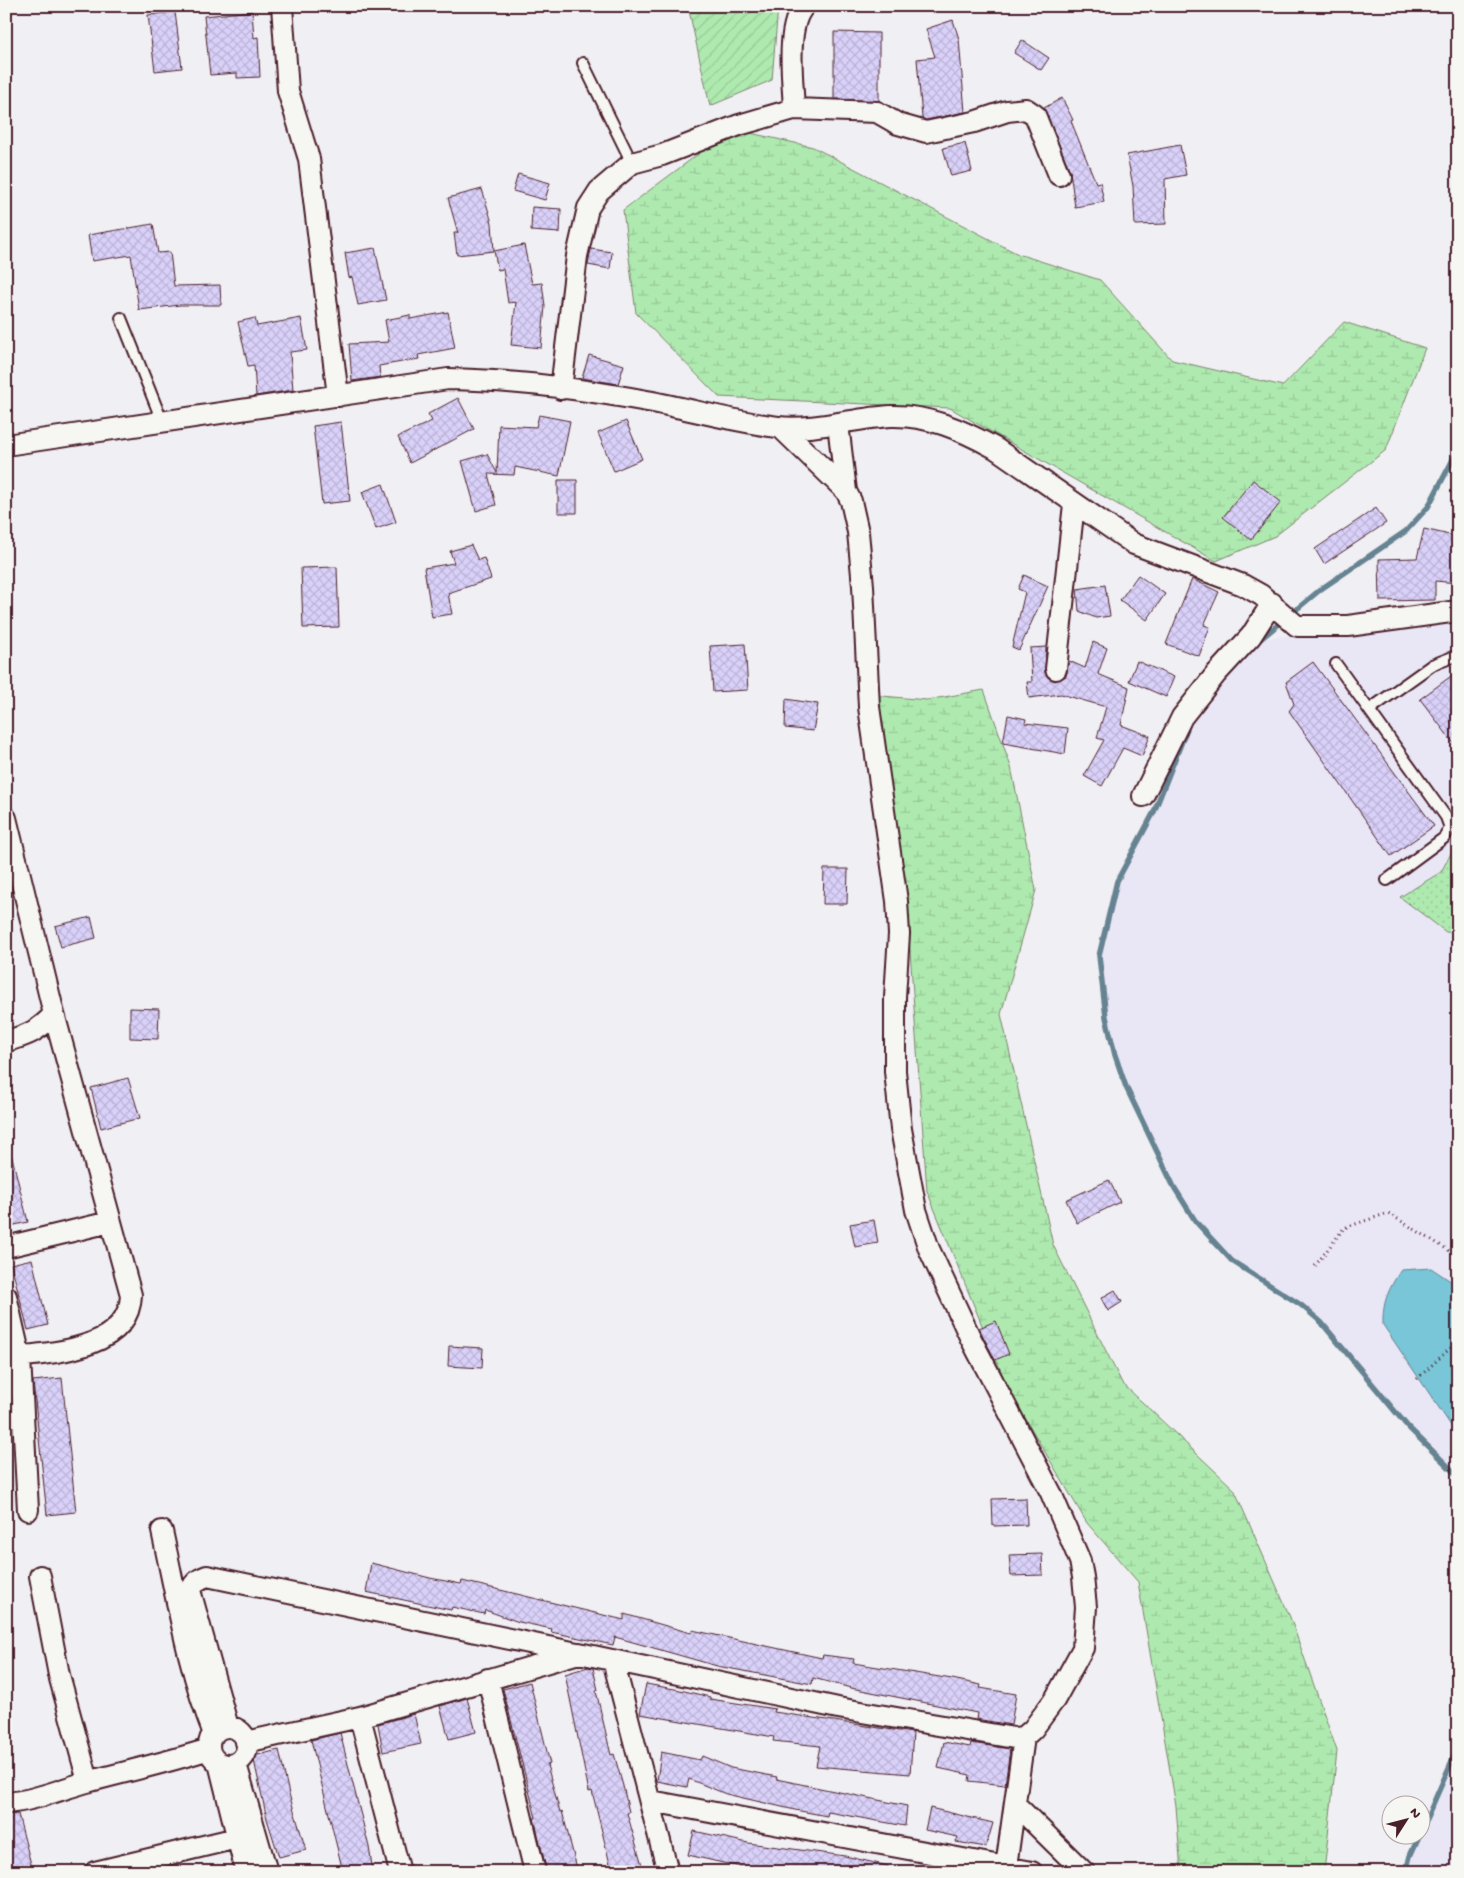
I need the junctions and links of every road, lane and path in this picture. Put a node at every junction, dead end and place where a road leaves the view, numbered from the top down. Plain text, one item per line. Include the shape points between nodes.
1 (282, 6) edge
2 (804, 6) edge
3 (583, 63) dead end
4 (794, 109) junction
5 (632, 162) junction
6 (1059, 175) dead end
7 (121, 318) dead end
8 (561, 389) junction
9 (338, 396) junction
10 (162, 421) junction
11 (838, 424) junction
12 (780, 428) junction
13 (6, 445) edge
14 (846, 491) junction
15 (1074, 504) junction
16 (1458, 611) edge
17 (1281, 613) junction
18 (1458, 655) edge
19 (1336, 664) dead end
20 (1056, 670) dead end
21 (1369, 710) junction
22 (1143, 796) dead end
23 (6, 818) edge
24 (10, 845) edge
25 (1387, 880) dead end
26 (54, 1014) junction
27 (6, 1041) edge
28 (110, 1222) junction
29 (6, 1246) edge
30 (1458, 1256) edge
31 (1315, 1266) dead end
32 (6, 1296) edge
33 (1458, 1341) edge
34 (13, 1357) edge
35 (1417, 1379) dead end
36 (28, 1510) dead end
37 (162, 1531) dead end
38 (40, 1576) dead end
39 (579, 1653) junction
40 (613, 1660) junction
41 (488, 1679) junction
42 (360, 1717) junction
43 (1024, 1737) junction
44 (221, 1747) junction
45 (88, 1782) junction
46 (651, 1801) junction
47 (6, 1803) edge
48 (1015, 1804) junction
49 (237, 1838) junction
50 (1006, 1867) junction
51 (95, 1872) edge
52 (246, 1872) edge
53 (267, 1872) edge
54 (400, 1872) edge
55 (535, 1872) edge
56 (668, 1872) edge
57 (1032, 1872) edge
58 (1084, 1872) edge

1 - 9 street via 288,91 309,159
2 - 4 street via 797,15 792,54
3 - 5 lane
4 - 5 street via 662,155
4 - 6 street via 877,112 898,124 926,132 1007,111 1031,110
5 - 8 street via 599,191 588,208 577,256
7 - 10 lane
8 - 9 street via 507,381 448,379
8 - 12 street via 646,401
9 - 10 street
10 - 13 street
11 - 12 street
11 - 14 street
11 - 15 street via 903,416 946,425 995,448
12 - 14 street
14 - 43 street via 858,532 869,707 897,901 895,1071 901,1129 916,1210 929,1249 971,1339 1052,1493 1080,1561 1083,1577 1086,1607 1083,1648 1055,1699
15 - 17 street via 1134,544 1242,585
15 - 20 street
16 - 17 street via 1348,626 1310,627
17 - 22 street via 1251,636 1182,717
18 - 21 lane via 1432,664
19 - 21 lane
21 - 25 lane via 1446,817 1450,828 1444,838
23 - 24 street
24 - 26 street
26 - 27 street via 33,1033
26 - 28 street
28 - 29 street
28 - 34 street via 131,1295 130,1309 121,1324 104,1338 87,1346
30 - 31 path via 1388,1213 1344,1228
32 - 34 street
33 - 35 path
34 - 36 street
37 - 44 street via 191,1663 202,1703
38 - 45 street via 59,1675
39 - 40 street
39 - 41 street
39 - 44 street via 207,1576 192,1585 191,1594
40 - 43 street via 838,1708 1014,1738
40 - 46 street
41 - 42 street
41 - 55 street
42 - 44 street via 246,1742 236,1729
42 - 54 street
43 - 48 street
44 - 45 street
44 - 49 street
44 - 53 street
45 - 47 street
46 - 50 street
46 - 56 street
48 - 50 street
48 - 58 street
49 - 51 street
49 - 52 street
50 - 57 street

